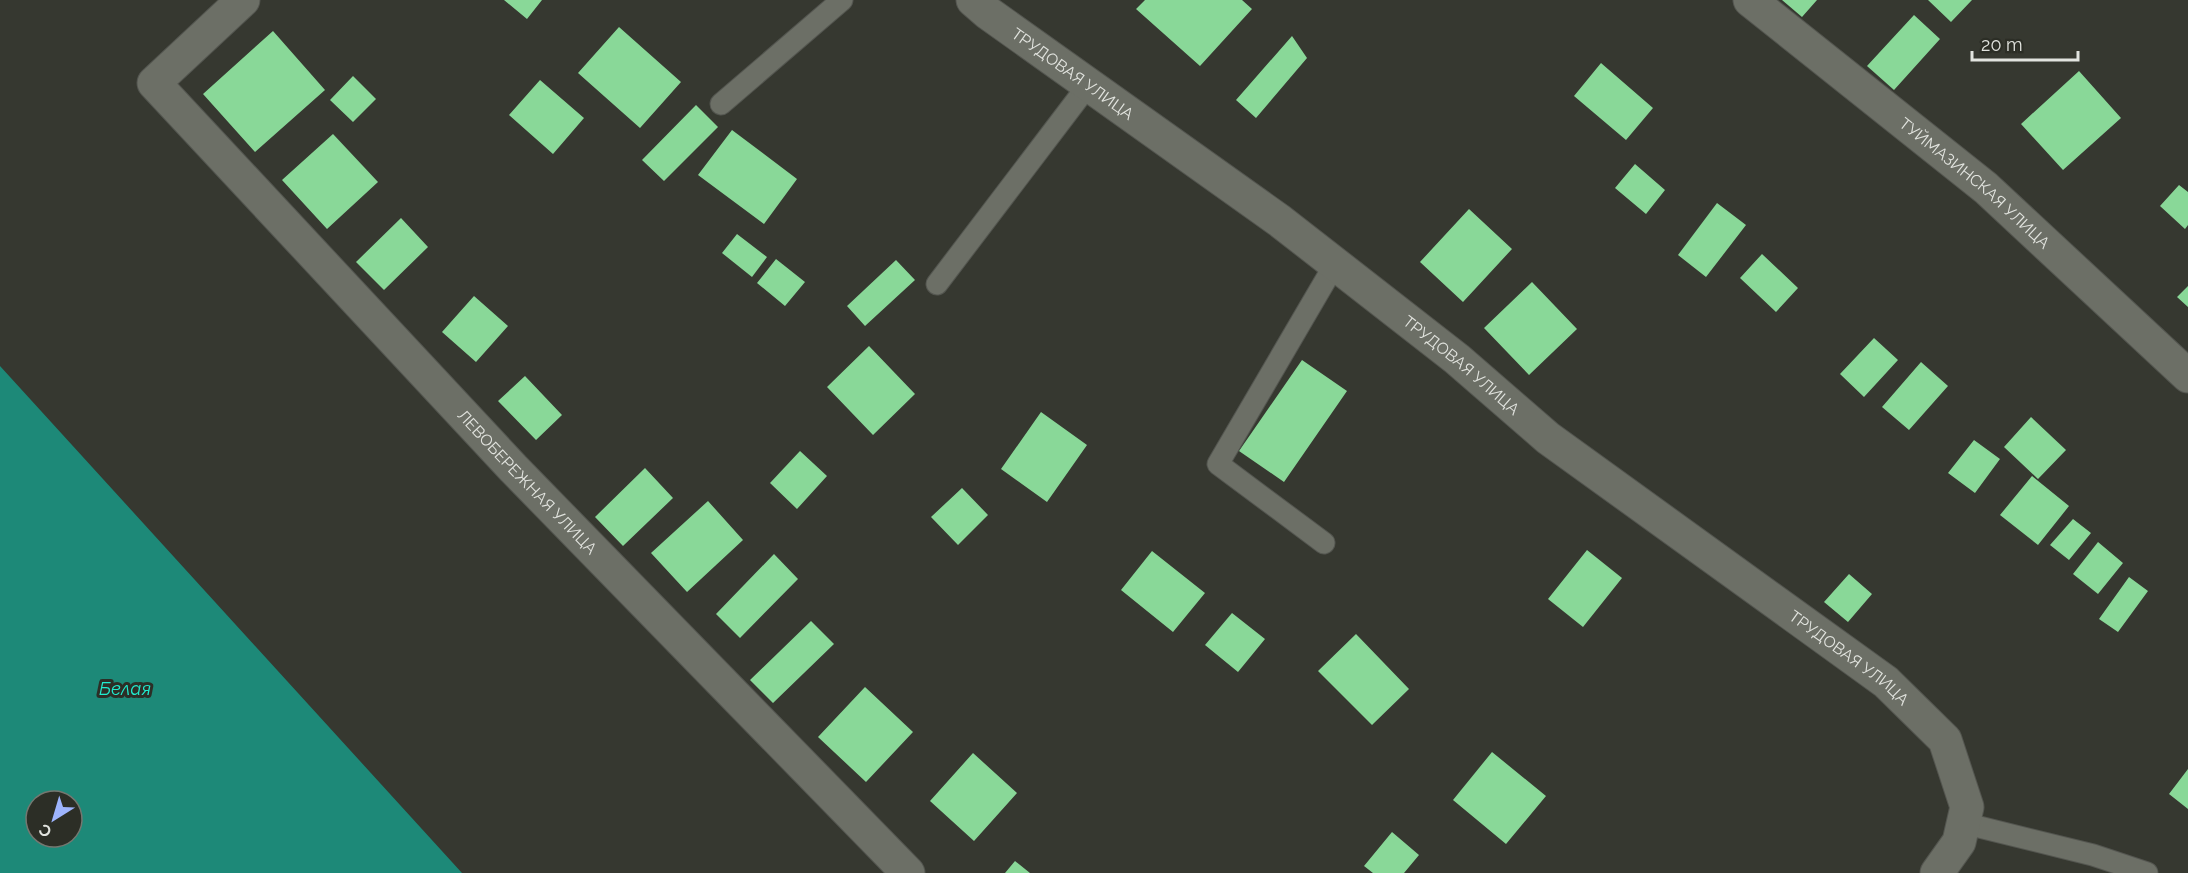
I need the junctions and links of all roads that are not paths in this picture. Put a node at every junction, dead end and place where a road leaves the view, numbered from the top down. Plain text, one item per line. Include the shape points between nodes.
1 (243, 0) edge
2 (842, 0) edge
3 (973, 0) edge
4 (1750, 0) edge
5 (1089, 84) junction
6 (721, 104) dead end
7 (1335, 264) junction
8 (937, 284) dead end
9 (2188, 376) edge
10 (1324, 543) dead end
11 (1963, 823) junction
12 (908, 873) edge
13 (1936, 873) edge
14 (2147, 873) edge

1 - 12 street, ЛЕВОБЕРЕЖНАЯ УЛИЦА via 154,83 513,468
2 - 6 lane
3 - 5 street, ТРУДОВАЯ УЛИЦА
4 - 9 street, ТУЙМАЗИНСКАЯ УЛИЦА via 1986,188
5 - 7 street, ТРУДОВАЯ УЛИЦА
5 - 8 lane
7 - 10 lane via 1218,464
7 - 11 street, ТРУДОВАЯ УЛИЦА via 1457,359 1548,438 1887,682 1945,740 1967,807
11 - 13 street via 1959,842
11 - 14 lane via 2094,855

